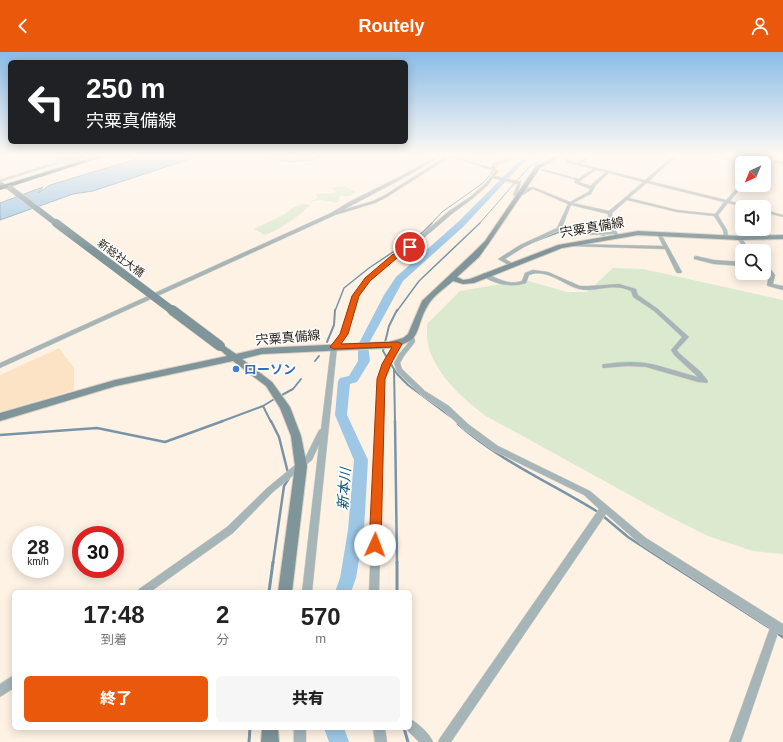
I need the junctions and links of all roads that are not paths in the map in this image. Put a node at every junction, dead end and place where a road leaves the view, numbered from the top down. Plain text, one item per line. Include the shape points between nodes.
1 (6, 187) edge
2 (382, 187) edge
3 (400, 187) edge
4 (480, 187) edge
5 (518, 187) edge
6 (523, 187) edge
7 (639, 187) edge
8 (670, 187) edge
9 (592, 188) edge
10 (736, 192) edge
11 (517, 196) junction
12 (628, 199) junction
13 (728, 202) junction
14 (570, 203) junction
15 (735, 204) edge
16 (610, 213) junction
17 (771, 213) edge
18 (333, 214) junction
19 (716, 215) junction
20 (783, 216) edge
21 (559, 229) junction
22 (616, 234) junction
23 (659, 234) junction
24 (726, 237) junction
25 (783, 237) edge
26 (740, 238) junction
27 (569, 244) junction
28 (744, 244) edge
29 (666, 248) junction
30 (696, 258) dead end
31 (735, 264) edge
32 (512, 266) junction
33 (678, 272) dead end
34 (484, 275) junction
35 (451, 278) junction
36 (771, 280) edge
37 (783, 288) edge
38 (411, 337) junction
39 (393, 344) junction
40 (337, 347) junction
41 (236, 357) junction
42 (0, 366) edge
43 (605, 366) dead end
44 (0, 417) edge
45 (325, 426) junction
46 (301, 466) junction
47 (605, 508) junction
48 (145, 590) edge
49 (285, 590) edge
50 (307, 590) edge
51 (374, 590) edge
52 (779, 628) edge
53 (12, 683) edge
54 (0, 691) edge
55 (412, 727) edge
56 (270, 730) edge
57 (300, 730) edge
58 (379, 730) edge
59 (270, 742) edge
60 (300, 742) edge
61 (382, 742) edge
62 (427, 742) edge
63 (444, 742) edge
64 (735, 742) edge

1 - 41 main road, 新総社大橋, bridge
2 - 18 street
3 - 18 street via 374,202
4 - 40 street via 471,198 442,218 367,280 355,296 344,334
5 - 11 street via 515,195
6 - 11 main road
7 - 12 street
8 - 13 street
9 - 14 street via 588,194
10 - 13 street
11 - 14 street via 533,188
11 - 35 main road via 487,242
12 - 16 street
12 - 19 street via 677,211
13 - 15 street
13 - 19 street
14 - 16 street
14 - 21 street
16 - 22 street via 609,218
17 - 20 street
18 - 42 street
19 - 24 street
21 - 22 street via 589,234
21 - 32 street via 501,258
22 - 23 main road, 宍粟真備線
22 - 27 main road, 宍粟真備線
23 - 24 main road, 宍粟真備線
23 - 29 street
24 - 26 main road, 宍粟真備線
25 - 26 main road, 宍粟真備線
26 - 28 street
27 - 29 street
27 - 32 main road, 宍粟真備線 via 545,250
29 - 33 street
30 - 31 street
32 - 34 main road, 宍粟真備線
34 - 35 main road, 宍粟真備線 via 463,282
34 - 43 street via 504,283 520,284 524,282 527,274 532,272 556,276 580,287 616,285 634,290 635,296 656,310 686,337 674,350 705,380 650,366
35 - 38 main road via 424,303
36 - 37 street via 770,285
38 - 39 main road, 宍粟真備線
38 - 47 street via 412,342 397,363 399,370 423,393 446,408 495,448 587,494
39 - 40 main road, 宍粟真備線
39 - 51 street via 381,379
40 - 41 main road, 宍粟真備線 via 277,349
40 - 45 street
41 - 44 main road, 宍粟真備線 via 186,370 116,383
41 - 46 main road, 新総社大橋 via 269,384 285,407 296,436
45 - 46 street via 309,458
45 - 50 street
46 - 48 street via 270,490 230,530
46 - 49 main road, 新総社大橋
47 - 52 street via 643,541
47 - 63 street
52 - 64 street
53 - 54 street
55 - 62 street
56 - 59 main road
57 - 60 street
58 - 61 street

